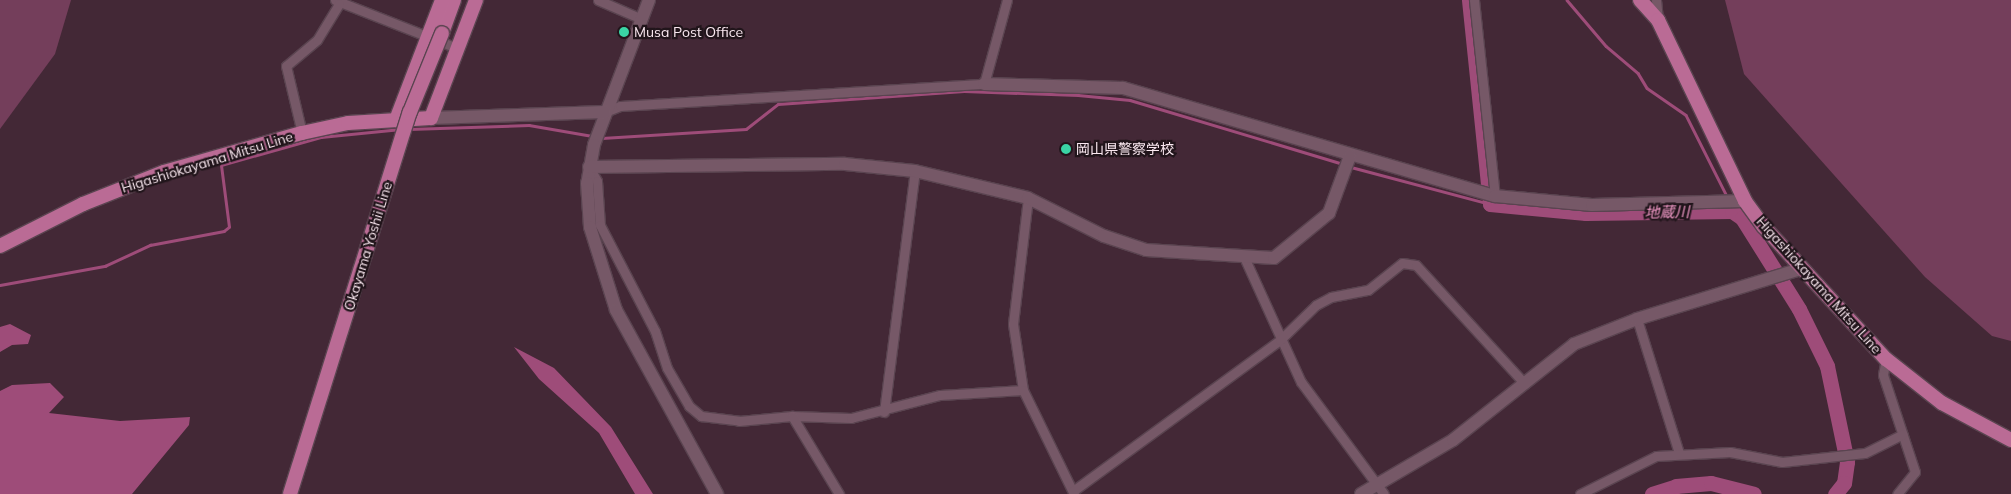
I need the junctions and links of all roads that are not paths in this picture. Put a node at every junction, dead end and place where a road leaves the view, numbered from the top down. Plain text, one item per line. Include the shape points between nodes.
1 (442, 0) edge
2 (454, 0) edge
3 (476, 0) edge
4 (598, 0) edge
5 (649, 0) edge
6 (1007, 0) edge
7 (1474, 0) edge
8 (1640, 0) edge
9 (1656, 0) edge
10 (337, 2) edge
11 (642, 19) junction
12 (1658, 20) junction
13 (427, 37) junction
14 (457, 48) junction
15 (984, 84) junction
16 (603, 117) junction
17 (431, 118) junction
18 (396, 120) junction
19 (302, 133) junction
20 (1350, 156) junction
21 (589, 167) junction
22 (915, 171) junction
23 (1494, 196) junction
24 (1028, 198) junction
25 (1745, 201) junction
26 (0, 246) edge
27 (1244, 257) junction
28 (1801, 269) junction
29 (1637, 319) junction
30 (1280, 340) junction
31 (1886, 359) junction
32 (1525, 384) junction
33 (1023, 390) junction
34 (884, 412) junction
35 (792, 416) junction
36 (1903, 434) junction
37 (2011, 440) edge
38 (1679, 453) junction
39 (1381, 490) edge
40 (1073, 493) edge
41 (290, 494) edge
42 (717, 494) edge
43 (838, 494) edge
44 (1361, 494) edge
45 (1580, 494) edge
46 (1897, 494) edge

1 - 13 main road
2 - 41 main road, Okayama Yoshii Line, bridge via 410,112
3 - 14 main road
4 - 11 street
5 - 11 street
6 - 15 street
7 - 23 street
8 - 12 main road, Higashiokayama Mitsu Line
9 - 12 street
10 - 13 street
10 - 19 street via 317,40 286,66
11 - 16 street
12 - 25 main road, Higashiokayama Mitsu Line
13 - 14 street
13 - 18 main road
14 - 17 main road
15 - 16 street via 620,106
15 - 20 street via 1123,88
16 - 17 street
16 - 21 street
17 - 18 main road, Higashiokayama Mitsu Line
18 - 19 main road, Higashiokayama Mitsu Line
19 - 26 main road, Higashiokayama Mitsu Line via 115,190
20 - 23 street
20 - 27 street via 1329,213 1313,231 1274,258
21 - 22 street via 845,164
21 - 35 street via 597,181 600,225 689,406 702,416 739,421
21 - 42 street via 590,227 613,302
22 - 24 street
22 - 34 street
23 - 25 street via 1592,204
24 - 27 street via 1104,236 1146,250
24 - 33 street via 1013,324
25 - 28 main road, Higashiokayama Mitsu Line
27 - 30 street
28 - 29 street
28 - 31 main road, Higashiokayama Mitsu Line
29 - 32 street via 1574,344
29 - 38 street
30 - 32 street via 1316,305 1331,297 1368,290 1402,263 1416,265
30 - 39 street via 1301,382
30 - 40 street
31 - 36 street via 1883,375
31 - 37 main road, Higashiokayama Mitsu Line via 1942,402
32 - 39 street
33 - 34 street via 940,395
33 - 40 street
34 - 35 street via 851,418
35 - 43 street
36 - 38 street via 1866,453 1782,462 1730,452
36 - 46 street via 1914,472
38 - 45 street via 1625,468
39 - 44 street

